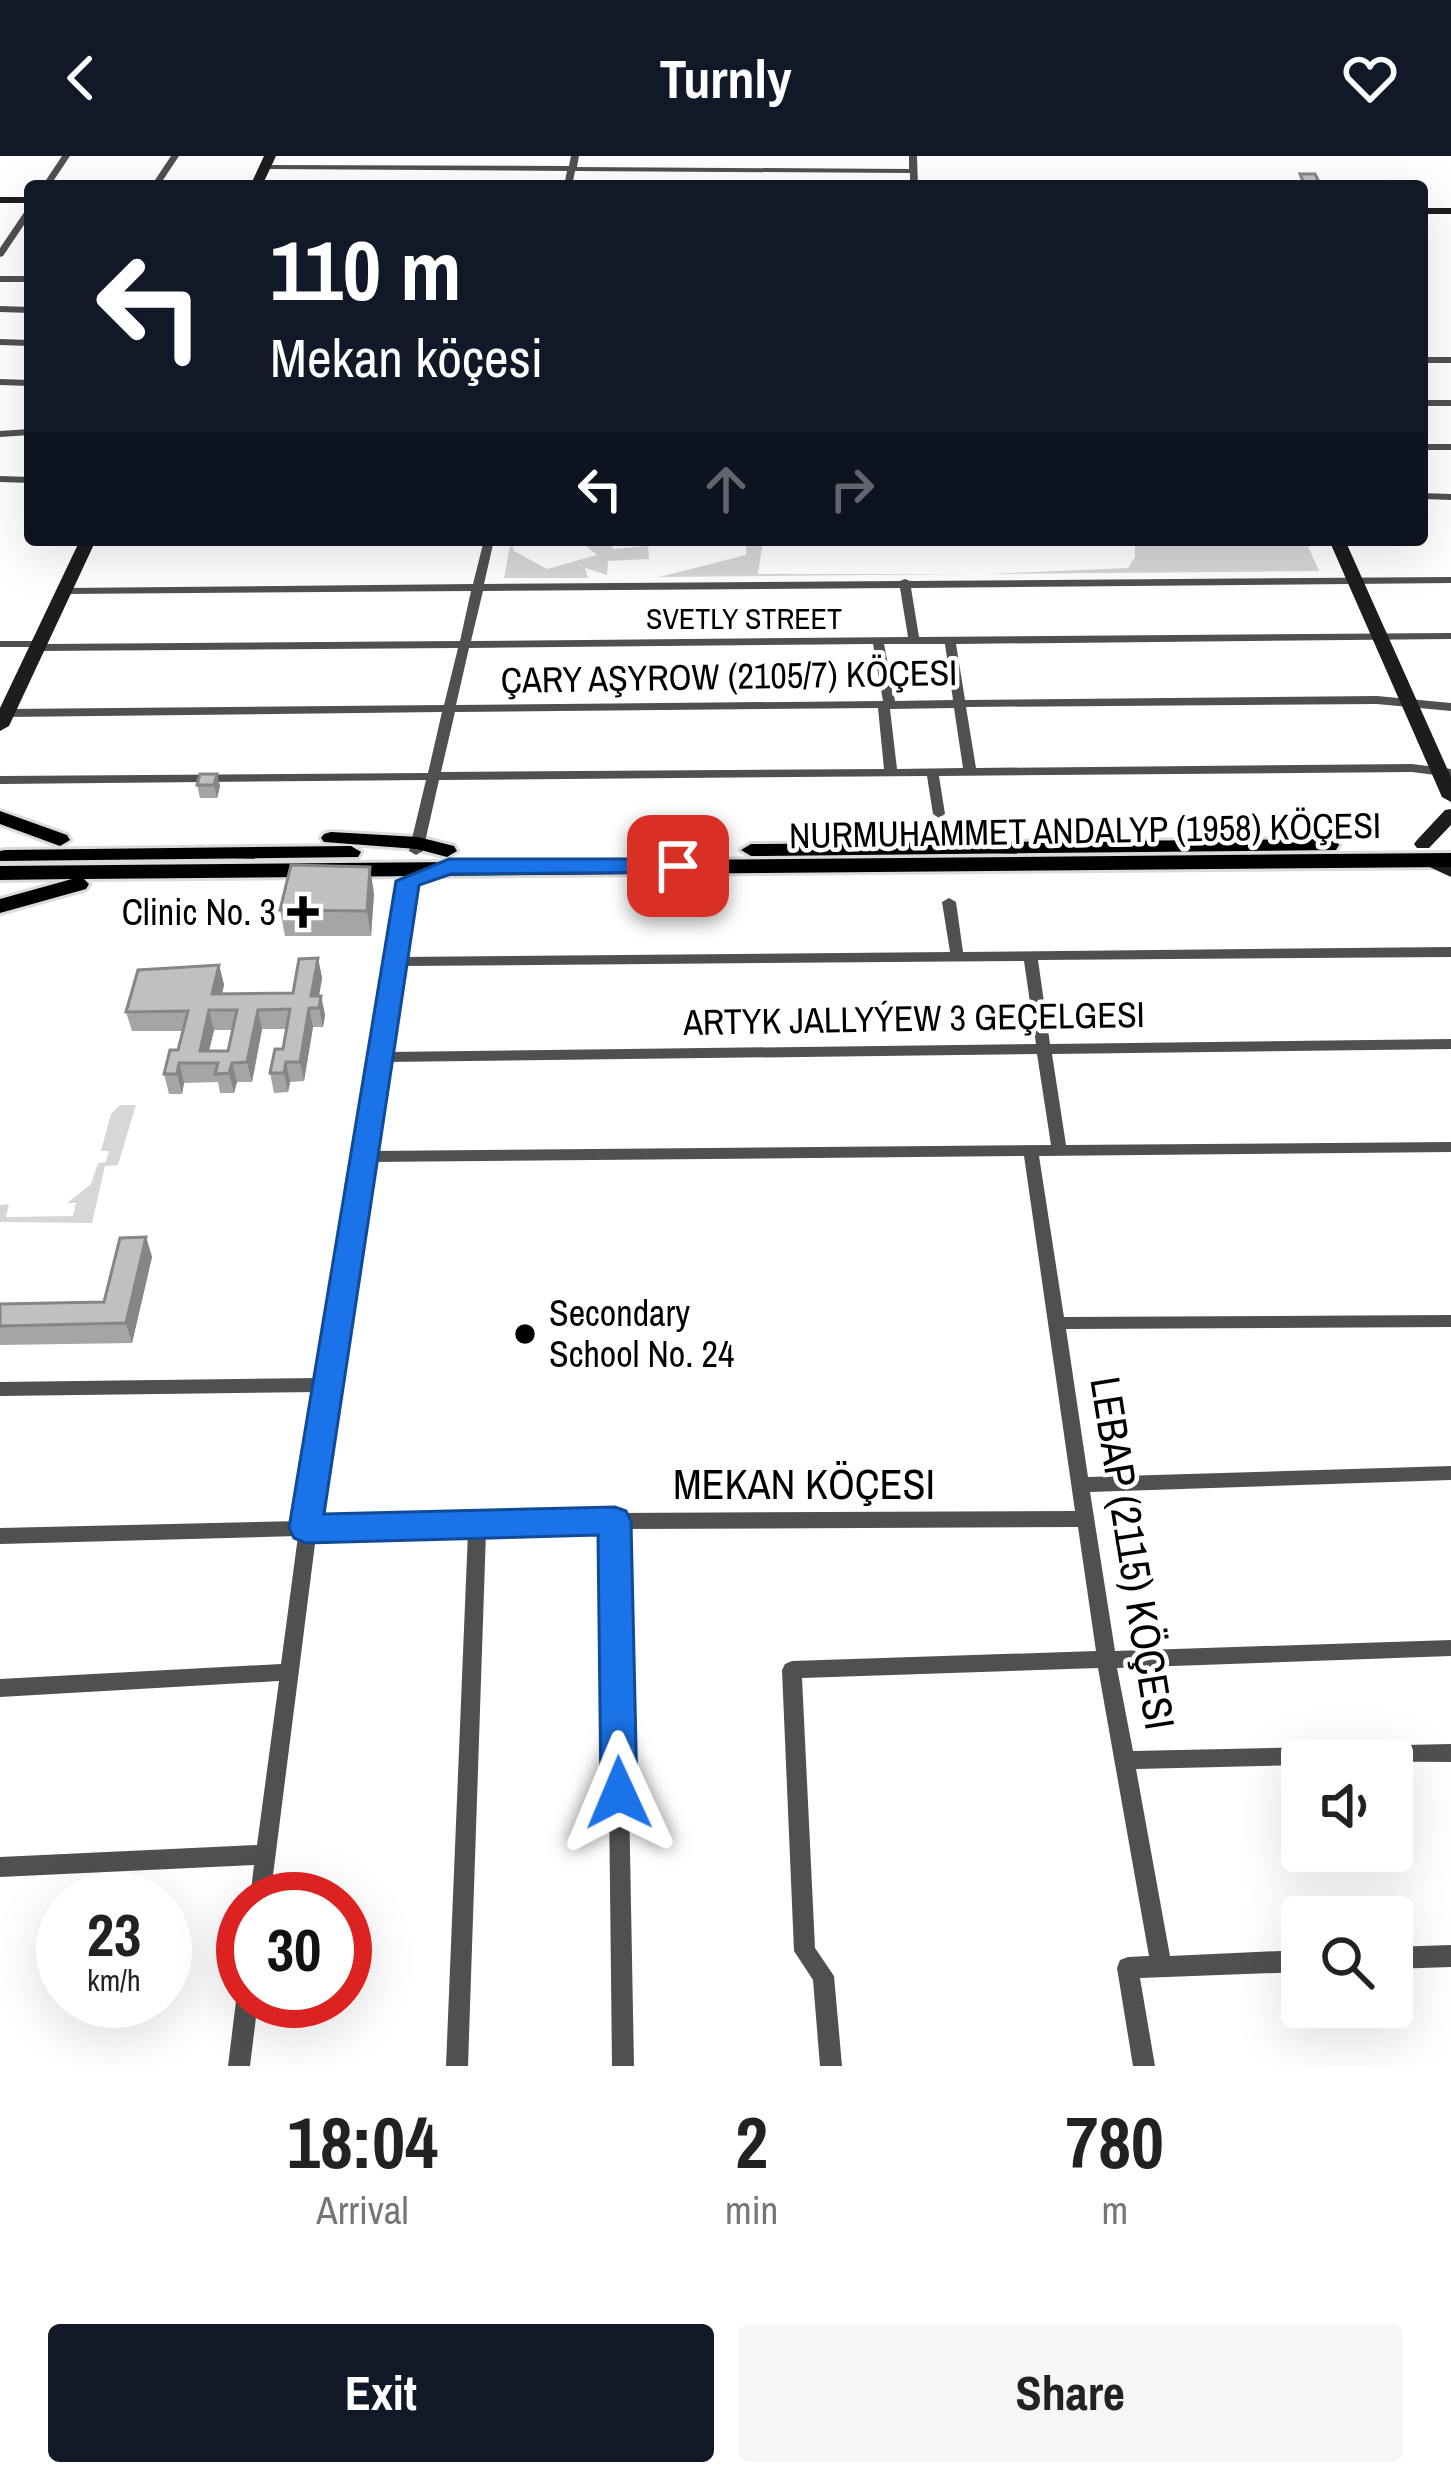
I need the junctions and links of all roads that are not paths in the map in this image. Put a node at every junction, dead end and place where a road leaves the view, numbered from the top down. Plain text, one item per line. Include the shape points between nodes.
1 (575, 156) edge
2 (913, 156) edge
3 (267, 161) edge
4 (572, 168) junction
5 (746, 169) junction
6 (914, 171) junction
7 (569, 180) edge
8 (745, 180) edge
9 (914, 180) edge
10 (24, 218) edge
11 (11, 236) junction
12 (24, 236) edge
13 (0, 254) edge
14 (85, 546) edge
15 (487, 546) edge
16 (1340, 546) edge
17 (1355, 580) junction
18 (1451, 580) edge
19 (905, 582) junction
20 (477, 587) junction
21 (65, 591) junction
22 (1451, 636) edge
23 (1381, 638) junction
24 (950, 641) junction
25 (878, 642) junction
26 (914, 642) junction
27 (0, 644) edge
28 (38, 646) junction
29 (465, 646) junction
30 (1407, 703) junction
31 (961, 704) junction
32 (887, 705) junction
33 (1451, 706) edge
34 (451, 709) junction
35 (3, 720) edge
36 (932, 771) junction
37 (970, 771) junction
38 (891, 772) junction
39 (1447, 773) edge
40 (434, 774) junction
41 (0, 780) edge
42 (1451, 796) edge
43 (939, 814) dead end
44 (1451, 814) edge
45 (0, 817) edge
46 (60, 840) junction
47 (1451, 844) edge
48 (417, 847) junction
49 (1435, 854) edge
50 (2, 856) edge
51 (448, 859) junction
52 (373, 867) junction
53 (314, 869) junction
54 (1451, 871) edge
55 (340, 881) junction
56 (408, 881) junction
57 (78, 884) junction
58 (0, 888) edge
59 (949, 902) dead end
60 (0, 906) edge
61 (1451, 952) edge
62 (1030, 955) junction
63 (957, 956) junction
64 (394, 962) junction
65 (1451, 1044) edge
66 (1043, 1045) junction
67 (378, 1057) junction
68 (1451, 1147) edge
69 (1059, 1150) junction
70 (1030, 1151) junction
71 (361, 1156) junction
72 (1451, 1321) edge
73 (1059, 1323) junction
74 (326, 1385) junction
75 (0, 1389) edge
76 (1451, 1473) edge
77 (1082, 1484) junction
78 (1087, 1519) junction
79 (615, 1521) junction
80 (476, 1525) junction
81 (306, 1528) junction
82 (0, 1536) edge
83 (1451, 1648) edge
84 (1106, 1658) junction
85 (286, 1672) junction
86 (0, 1688) edge
87 (1451, 1753) edge
88 (1125, 1760) junction
89 (265, 1855) junction
90 (0, 1867) edge
91 (263, 1872) edge
92 (1451, 1956) edge
93 (1413, 1957) edge
94 (1281, 1962) edge
95 (1161, 1966) junction
96 (244, 2028) edge
97 (239, 2066) edge
98 (457, 2066) edge
99 (623, 2066) edge
100 (831, 2066) edge
101 (1144, 2066) edge

1 - 4 street
2 - 6 street
3 - 4 street
4 - 5 street
4 - 7 street
5 - 6 street
5 - 8 street
6 - 9 street
10 - 11 street
11 - 12 street
11 - 13 street
14 - 21 street
15 - 20 street
16 - 17 street
17 - 18 street
17 - 19 street
17 - 23 street
19 - 20 street
19 - 26 street
20 - 21 street
20 - 29 street
21 - 28 street
22 - 23 street, SVETLY STREET
23 - 24 street, SVETLY STREET
23 - 30 street
24 - 26 street, SVETLY STREET
24 - 31 street
25 - 26 street, SVETLY STREET
25 - 29 street, SVETLY STREET
25 - 32 street
27 - 28 street, SVETLY STREET
28 - 29 street, SVETLY STREET
28 - 35 street
29 - 34 street
30 - 31 street, ÇARY AŞYROW (2105/7) KÖÇESI
30 - 33 street, ÇARY AŞYROW (2105/7) KÖÇESI
30 - 39 street
31 - 32 street, ÇARY AŞYROW (2105/7) KÖÇESI
31 - 37 street
32 - 34 street, ÇARY AŞYROW (2105/7) KÖÇESI
32 - 38 street
34 - 35 street, ÇARY AŞYROW (2105/7) KÖÇESI
34 - 40 street
36 - 37 street
36 - 38 street
36 - 43 street
37 - 39 street
38 - 40 street
39 - 42 street
40 - 41 street
40 - 48 street
44 - 49 street, NURMUHAMMET ANDALYP (1958) KÖÇESI
45 - 46 main road
46 - 48 main road via 343,838
46 - 50 main road
47 - 49 main road, NURMUHAMMET ANDALYP (1958) KÖÇESI
48 - 50 main road, NURMUHAMMET ANDALYP (1958) KÖÇESI
48 - 51 main road, NURMUHAMMET ANDALYP (1958) KÖÇESI
49 - 51 main road, NURMUHAMMET ANDALYP (1958) KÖÇESI
49 - 54 street
50 - 53 main road, NURMUHAMMET ANDALYP (1958) KÖÇESI
51 - 52 main road, NURMUHAMMET ANDALYP (1958) KÖÇESI
51 - 56 main road
52 - 53 main road, NURMUHAMMET ANDALYP (1958) KÖÇESI
52 - 55 main road
53 - 55 main road
55 - 56 main road
55 - 57 main road
56 - 64 street
57 - 58 main road
57 - 60 main road
59 - 63 street
61 - 62 street
62 - 63 street
62 - 66 street
63 - 64 street
64 - 67 street
65 - 66 street, ARTYK JALLYÝEW 3 GEÇELGESI
66 - 67 street, ARTYK JALLYÝEW 3 GEÇELGESI
66 - 69 street
67 - 71 street
68 - 69 street
69 - 70 street
70 - 71 street
70 - 73 street, LEBAP (2115) KÖÇESI
71 - 74 street
72 - 73 street
73 - 77 street, LEBAP (2115) KÖÇESI
74 - 75 street
74 - 81 street
76 - 77 street
77 - 78 street, LEBAP (2115) KÖÇESI
78 - 79 street, MEKAN KÖÇESI
78 - 84 street, LEBAP (2115) KÖÇESI
79 - 80 street, MEKAN KÖÇESI
79 - 99 street
80 - 81 street, MEKAN KÖÇESI
80 - 98 street
81 - 82 street, MEKAN KÖÇESI
81 - 85 street
83 - 84 street
84 - 88 street, LEBAP (2115) KÖÇESI
84 - 100 street via 792,1670 805,1951 823,1976
85 - 86 street
85 - 89 street
87 - 88 street
88 - 95 street, LEBAP (2115) KÖÇESI
89 - 90 street
89 - 91 street
92 - 93 street
94 - 95 street
95 - 101 street via 1128,1968
96 - 97 street

